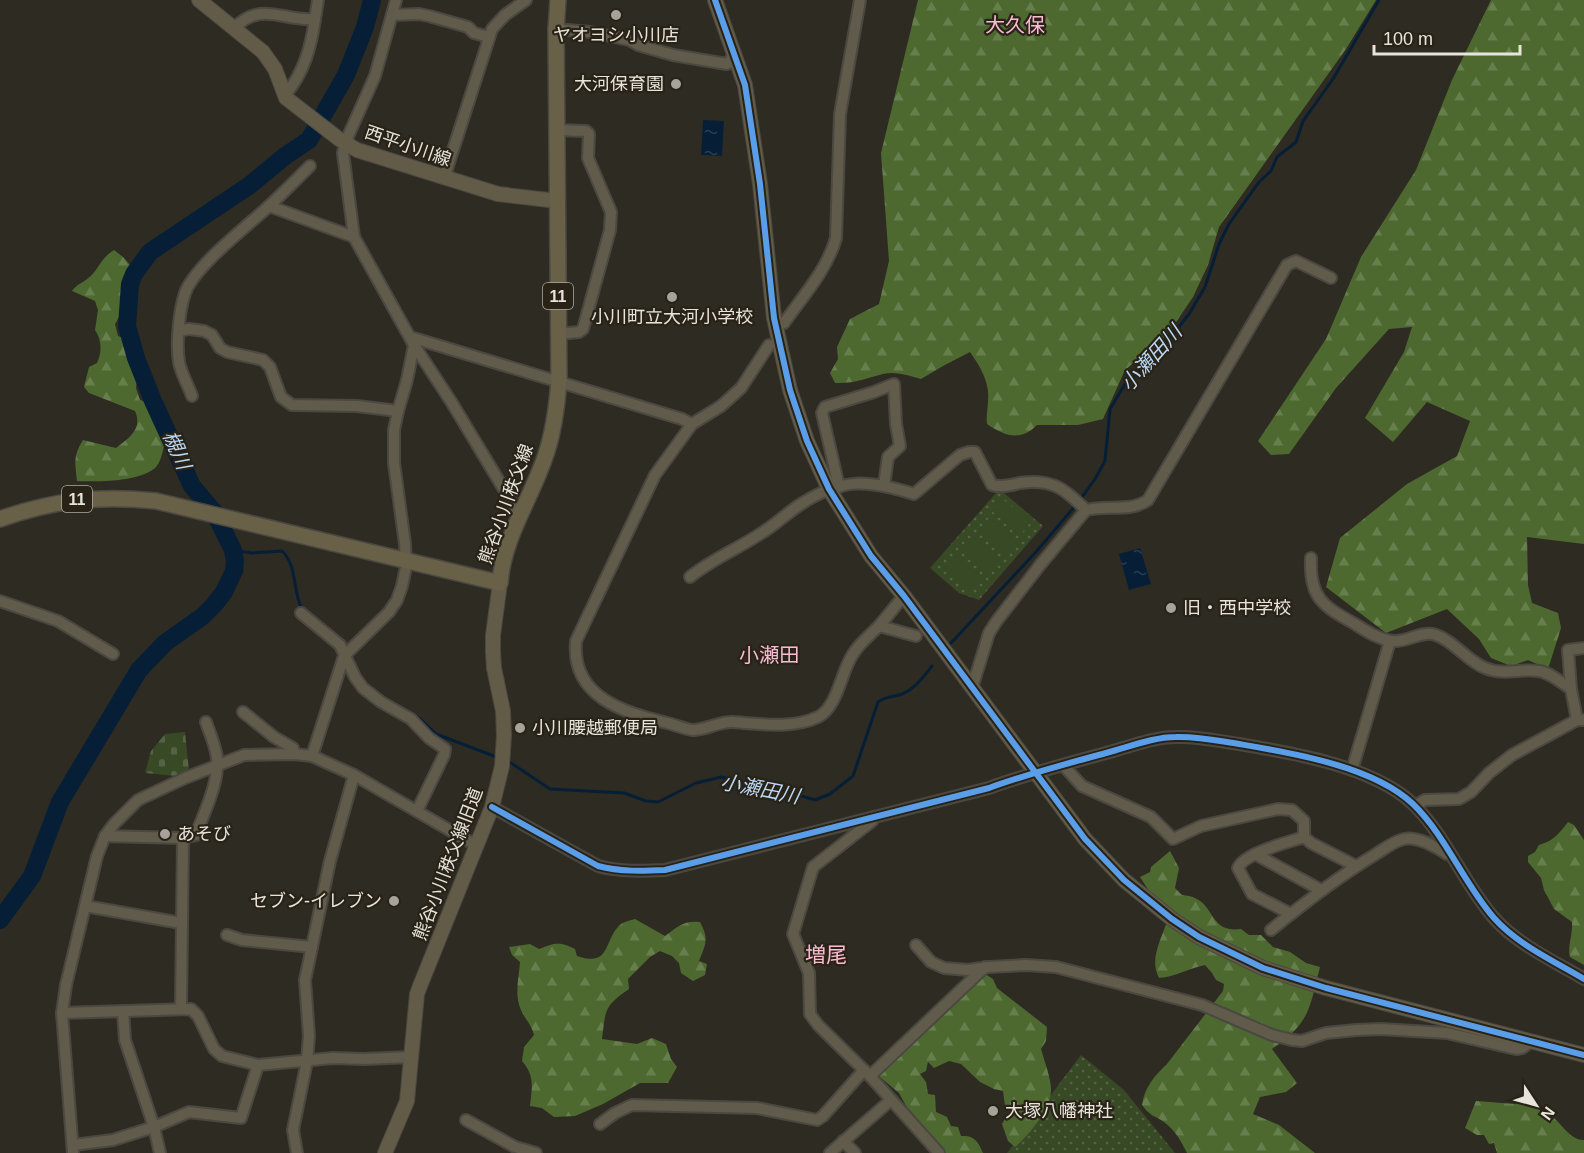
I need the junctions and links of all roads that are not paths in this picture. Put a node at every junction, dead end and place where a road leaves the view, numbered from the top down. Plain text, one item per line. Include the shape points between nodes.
1 (199, 0) edge
2 (318, 0) edge
3 (396, 0) edge
4 (526, 0) edge
5 (558, 0) edge
6 (715, 0) edge
7 (860, 0) edge
8 (392, 15) junction
9 (315, 19) junction
10 (234, 28) junction
11 (556, 29) junction
12 (489, 37) junction
13 (735, 55) junction
14 (287, 98) junction
15 (557, 130) junction
16 (342, 141) junction
17 (310, 166) dead end
18 (444, 178) junction
19 (557, 201) junction
20 (269, 206) junction
21 (354, 237) junction
22 (1331, 278) dead end
23 (784, 323) dead end
24 (179, 331) junction
25 (558, 334) junction
26 (412, 341) junction
27 (769, 345) dead end
28 (559, 380) junction
29 (192, 396) dead end
30 (398, 411) junction
31 (692, 424) junction
32 (884, 485) junction
33 (834, 488) junction
34 (1086, 510) junction
35 (520, 516) junction
36 (0, 519) edge
37 (1311, 558) dead end
38 (405, 561) junction
39 (690, 577) dead end
40 (500, 583) junction
41 (904, 596) junction
42 (0, 601) edge
43 (301, 613) dead end
44 (879, 626) junction
45 (916, 636) dead end
46 (1390, 641) junction
47 (1584, 648) edge
48 (113, 654) dead end
49 (344, 656) junction
50 (972, 688) junction
51 (1571, 689) junction
52 (243, 711) dead end
53 (1581, 720) edge
54 (206, 722) dead end
55 (294, 754) junction
56 (312, 756) junction
57 (1063, 765) junction
58 (217, 766) junction
59 (1352, 770) junction
60 (1034, 772) junction
61 (354, 775) junction
62 (1415, 806) junction
63 (492, 807) junction
64 (417, 811) junction
65 (874, 816) junction
66 (105, 836) junction
67 (1304, 837) junction
68 (183, 838) junction
69 (477, 846) junction
70 (1255, 854) junction
71 (1453, 857) junction
72 (1356, 866) junction
73 (1321, 890) junction
74 (85, 906) junction
75 (1291, 914) junction
76 (181, 923) junction
77 (1271, 930) dead end
78 (227, 935) dead end
79 (916, 945) dead end
80 (312, 947) junction
81 (985, 967) junction
82 (1584, 979) edge
83 (181, 1008) junction
84 (123, 1011) junction
85 (62, 1013) junction
86 (1482, 1034) junction
87 (1584, 1055) edge
88 (411, 1057) junction
89 (307, 1061) junction
90 (258, 1065) junction
91 (867, 1073) junction
92 (891, 1100) junction
93 (466, 1120) dead end
94 (600, 1124) dead end
95 (154, 1126) junction
96 (843, 1141) junction
97 (73, 1149) edge
98 (160, 1153) edge
99 (297, 1153) edge
100 (386, 1153) edge
101 (536, 1153) edge
102 (830, 1153) edge
103 (855, 1153) edge
104 (939, 1153) edge

1 - 10 street, 西平小川線
2 - 9 street
3 - 8 street
4 - 12 street via 505,15
5 - 11 main road, 熊谷小川秩父線 / 11
6 - 13 street
7 - 23 street via 840,114 836,238 825,265
8 - 12 street via 429,16
8 - 16 street via 375,76
9 - 10 street via 262,13 245,18
9 - 14 street via 304,65
10 - 14 street, 西平小川線 via 271,62
11 - 13 street via 600,34 673,55 727,64
11 - 15 main road, 熊谷小川秩父線 / 11
12 - 18 street
13 - 33 street via 745,85 754,138 774,318 782,356 807,441
14 - 16 street, 西平小川線
15 - 19 main road, 熊谷小川秩父線 / 11
15 - 25 street via 589,134 588,158 611,212 610,230 583,329
16 - 18 street, 西平小川線 via 357,150
16 - 21 street
17 - 20 street
18 - 19 street, 西平小川線 via 512,197
19 - 25 main road, 熊谷小川秩父線 / 11
20 - 21 street
20 - 24 street via 193,279 183,301
21 - 26 street
22 - 34 street via 1296,261 1287,265 1148,500 1138,507
24 - 29 street via 179,363
24 - 30 street via 204,331 227,352 263,360 270,367 281,397 292,405
25 - 28 main road, 熊谷小川秩父線 / 11
26 - 28 street
26 - 30 street
26 - 35 street
27 - 31 street via 741,388
28 - 31 street
28 - 35 main road, 熊谷小川秩父線 / 11 via 549,446
30 - 38 street via 394,463
31 - 44 street via 655,475 576,641 579,669 601,699 684,729 730,722 755,725 804,721 819,717 829,705 853,652
32 - 33 street via 864,482
32 - 33 street via 888,457 900,446 894,384 825,407 822,413
32 - 34 street via 914,494 960,455 975,452 992,485 1049,483 1069,492
33 - 39 street via 801,504 762,534
33 - 41 street via 871,556
34 - 50 street via 996,622
35 - 40 main road, 熊谷小川秩父線 / 11 via 504,558
36 - 38 main road, 熊谷小川秩父線 / 11 via 77,499 156,501
37 - 46 street via 1313,589 1325,607
38 - 40 main road, 熊谷小川秩父線 / 11
38 - 49 street via 397,600
40 - 63 street, 熊谷小川秩父線旧道 via 493,652 504,735 502,766
41 - 44 street
41 - 50 street
42 - 48 street via 58,621
43 - 49 street via 340,645
44 - 45 street
46 - 51 street via 1424,633 1437,635 1483,667 1496,672 1539,671
46 - 59 street
47 - 51 street via 1568,650
49 - 56 street
49 - 64 street via 363,688 411,719 445,749
50 - 60 street
51 - 53 street
52 - 55 street via 293,748
53 - 62 street via 1512,755 1459,799 1425,801
54 - 58 street
55 - 56 street
55 - 58 street via 244,755
56 - 61 street
57 - 59 street via 1177,736 1291,753
57 - 60 street
57 - 67 street via 1082,786 1151,817 1173,839 1201,826 1278,809 1292,810 1300,816
58 - 66 street via 138,800
58 - 68 street via 196,835
59 - 62 street via 1384,784
60 - 65 street via 989,788
60 - 86 street via 1085,839 1124,880 1199,937 1294,979
61 - 64 street
61 - 80 street
62 - 71 street
63 - 65 street via 598,866 643,871 666,870
63 - 69 street, 熊谷小川秩父線旧道
64 - 69 street
65 - 91 street via 813,867 793,934 809,973 810,1014
66 - 68 street
66 - 74 street
67 - 70 street
67 - 72 street
68 - 76 street
69 - 88 street, 熊谷小川秩父線旧道 via 421,980
70 - 73 street
70 - 75 street via 1238,867 1252,894
71 - 72 street via 1434,846 1404,839
71 - 82 street via 1505,930
72 - 73 street
73 - 75 street
74 - 76 street
74 - 85 street
75 - 77 street
76 - 83 street
78 - 80 street
79 - 81 street via 931,962 944,968
80 - 89 street via 305,980
81 - 86 street via 1056,967 1202,1005 1292,1040 1348,1030
81 - 91 street
83 - 84 street
83 - 90 street via 198,1016 214,1049 222,1056
84 - 85 street
84 - 95 street via 125,1040
85 - 97 street
86 - 87 street via 1532,1041
88 - 89 street
88 - 100 street, 熊谷小川秩父線旧道 via 407,1101
89 - 90 street
89 - 99 street via 293,1130
90 - 95 street via 241,1118 189,1112
91 - 92 street
91 - 94 street via 817,1120 757,1108 632,1105
92 - 96 street
92 - 104 street
93 - 101 street
95 - 97 street
95 - 98 street
96 - 102 street
96 - 103 street

